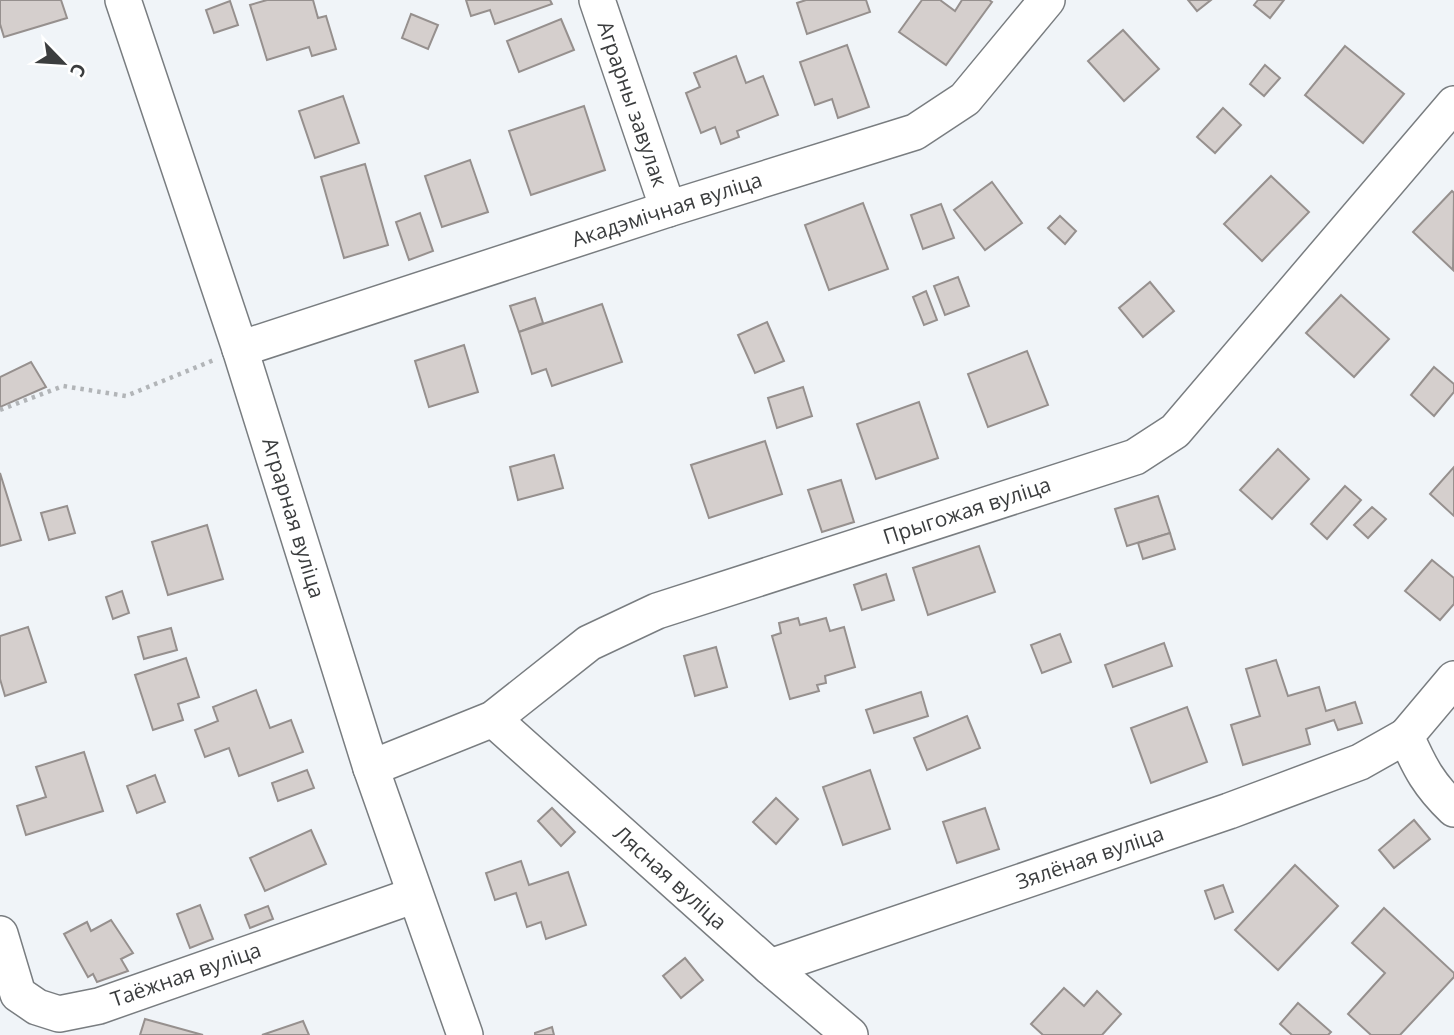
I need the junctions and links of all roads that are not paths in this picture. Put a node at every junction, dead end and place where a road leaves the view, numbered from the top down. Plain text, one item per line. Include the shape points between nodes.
1 (123, 0) edge
2 (597, 0) edge
3 (1047, 0) edge
4 (1454, 104) edge
5 (668, 209) junction
6 (240, 349) junction
7 (1454, 679) edge
8 (493, 719) junction
9 (1406, 736) junction
10 (371, 768) junction
11 (1454, 809) edge
12 (415, 895) junction
13 (0, 934) edge
14 (770, 967) junction
15 (465, 1035) edge
16 (849, 1035) edge

1 - 6 street, Аграрная вуліца
2 - 5 street, Аграрны завулак
3 - 5 street, Акадэмічная вуліца via 965,99 915,132
4 - 8 street, Прыгожая вуліца via 1175,431 1135,457 657,611 589,643
5 - 6 street, Акадэмічная вуліца
6 - 10 street, Аграрная вуліца
7 - 9 street, Зялёная вуліца
8 - 10 street, Прыгожая вуліца
8 - 14 street, Лясная вуліца
9 - 11 street via 1423,775
9 - 14 street, Зялёная вуліца via 1360,762 1229,811
10 - 12 street, Аграрная вуліца
12 - 13 street, Таёжная вуліца via 99,1006 59,1014 18,994
12 - 15 street, Аграрная вуліца
14 - 16 street, Лясная вуліца

